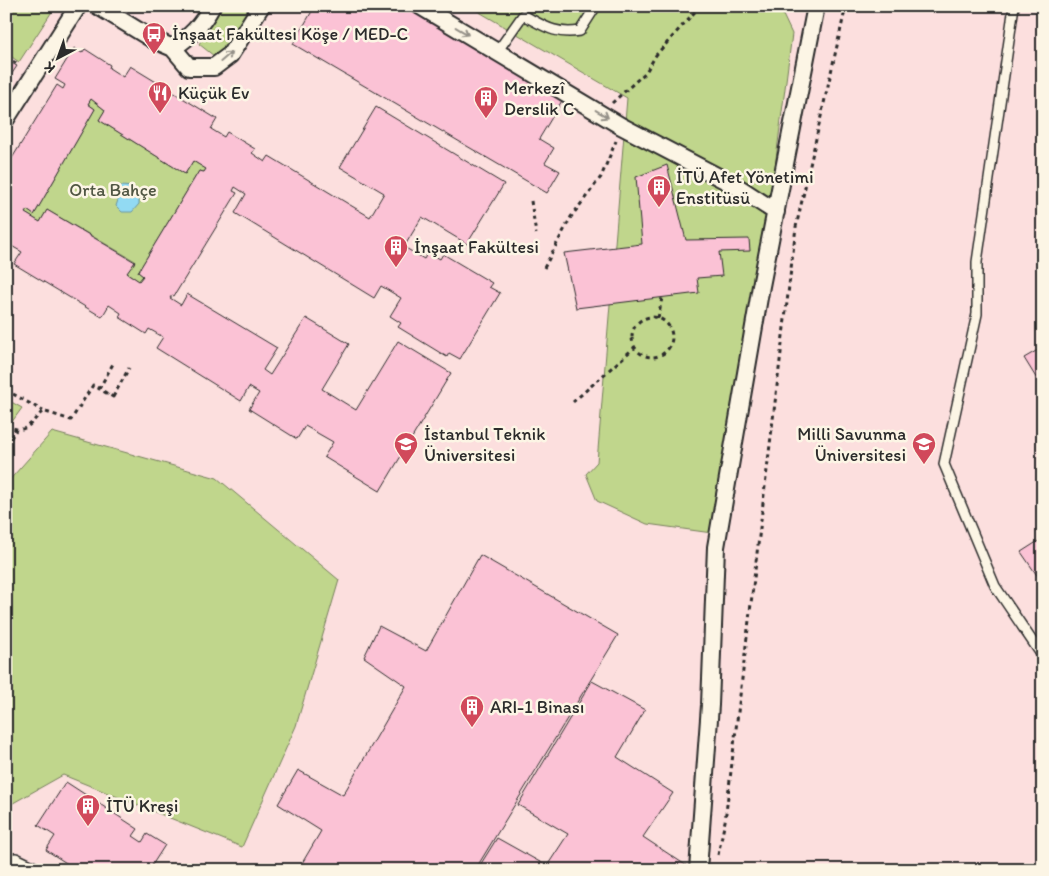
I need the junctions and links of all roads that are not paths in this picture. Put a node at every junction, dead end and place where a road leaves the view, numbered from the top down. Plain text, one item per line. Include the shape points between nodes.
1 (78, 6) edge
2 (98, 6) edge
3 (212, 6) edge
4 (261, 6) edge
5 (420, 6) edge
6 (596, 6) edge
7 (1014, 6) edge
8 (811, 8) edge
9 (173, 48) junction
10 (497, 52) junction
11 (6, 119) edge
12 (776, 212) junction
13 (1043, 657) edge
14 (6, 859) edge
15 (42, 870) edge
16 (698, 870) edge

1 - 11 street
2 - 9 street
3 - 9 street via 191,36
9 -> 4 street via 189,67 214,67 230,55
5 -> 10 street
6 - 10 lane via 580,31 568,33 555,32 523,15
7 - 13 lane via 977,262 977,314 944,464 995,586
8 - 12 street
10 -> 12 street via 621,126 736,186
12 - 16 street via 716,547
14 - 15 lane via 16,858

